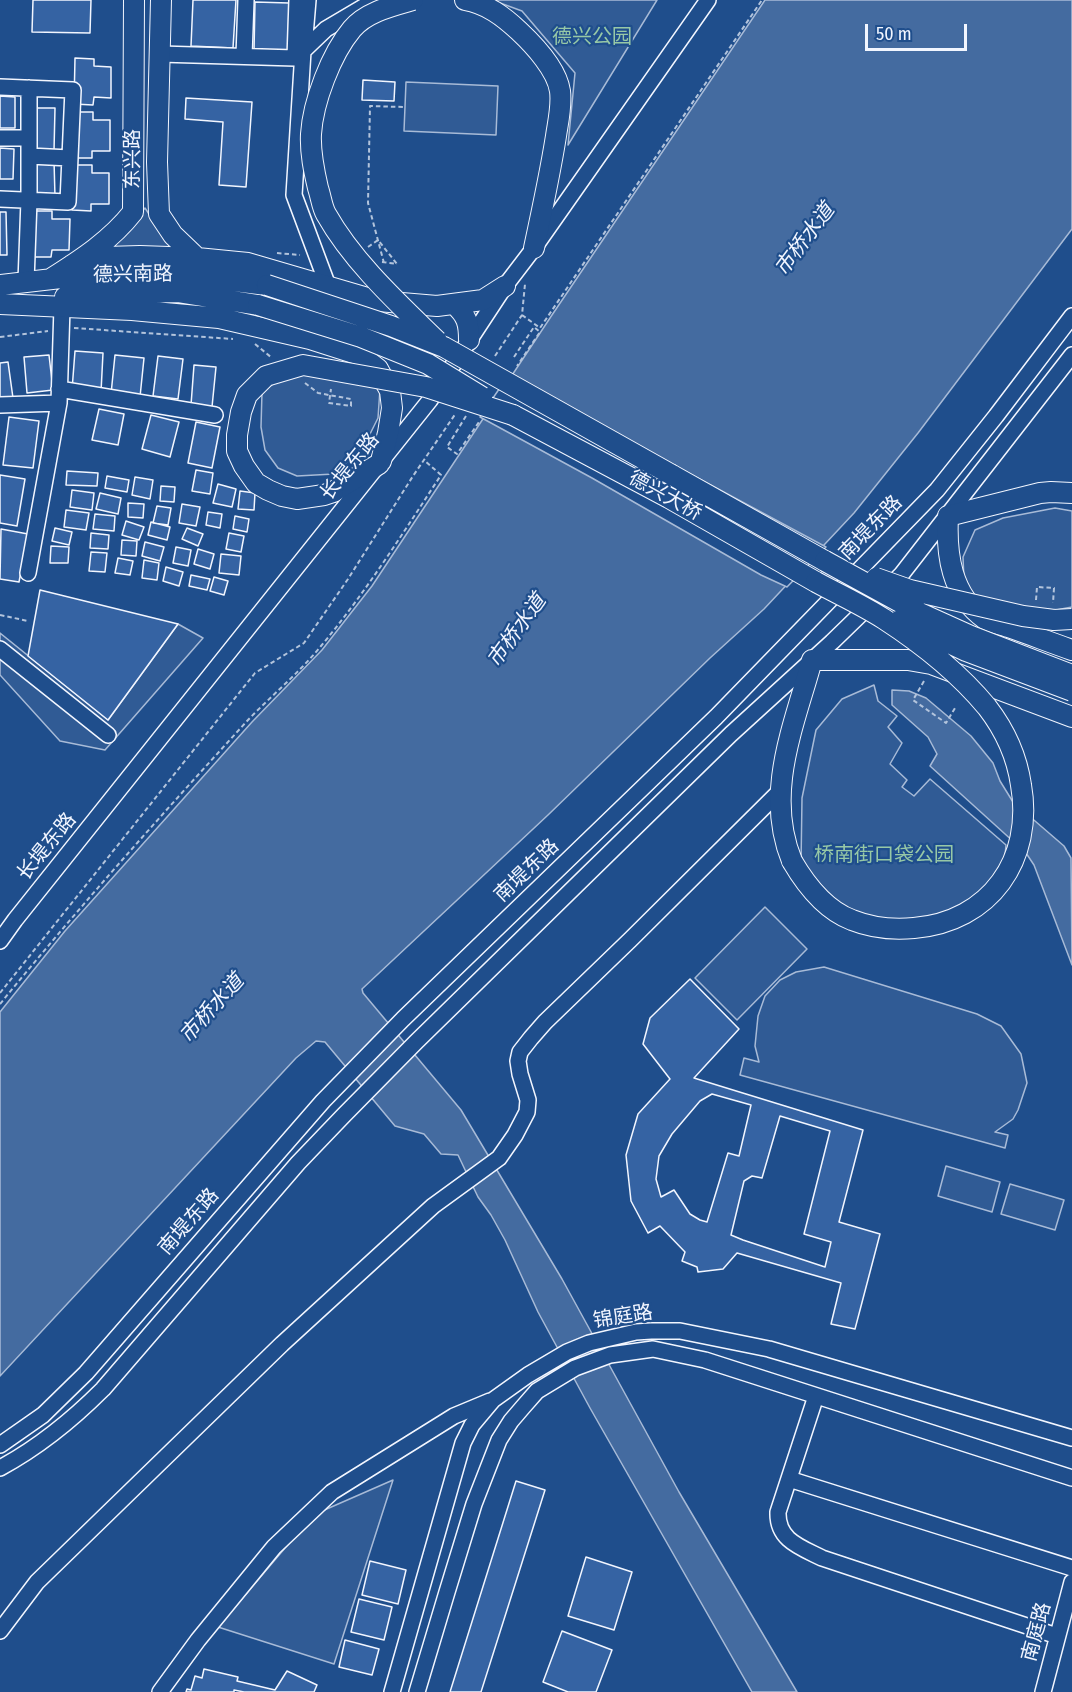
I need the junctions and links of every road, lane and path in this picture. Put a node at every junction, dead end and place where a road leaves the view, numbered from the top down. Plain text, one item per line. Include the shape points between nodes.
1 (134, 0) edge
2 (161, 0) edge
3 (246, 0) edge
4 (297, 0) edge
5 (308, 0) edge
6 (375, 0) edge
7 (413, 0) edge
8 (465, 0) edge
9 (708, 0) edge
10 (762, 0) edge
11 (303, 51) junction
12 (160, 54) junction
13 (244, 56) junction
14 (0, 87) edge
15 (29, 88) junction
16 (403, 107) dead end
17 (0, 138) edge
18 (29, 138) junction
19 (29, 156) junction
20 (70, 158) junction
21 (0, 199) edge
22 (29, 200) junction
23 (366, 248) dead end
24 (277, 253) dead end
25 (531, 253) junction
26 (300, 255) dead end
27 (197, 258) junction
28 (377, 262) dead end
29 (384, 262) dead end
30 (397, 264) dead end
31 (72, 265) junction
32 (383, 269) dead end
33 (52, 278) junction
34 (26, 282) junction
35 (0, 285) edge
36 (267, 285) joint
37 (328, 286) junction
38 (505, 286) junction
39 (375, 300) junction
40 (0, 304) edge
41 (454, 304) junction
42 (258, 305) joint
43 (62, 307) junction
44 (522, 315) junction
45 (1072, 316) edge
46 (62, 329) junction
47 (0, 337) edge
48 (239, 340) dead end
49 (250, 340) dead end
50 (469, 340) junction
51 (444, 347) junction
52 (360, 355) junction
53 (1072, 355) edge
54 (514, 357) dead end
55 (276, 360) dead end
56 (490, 363) dead end
57 (517, 366) dead end
58 (1067, 373) edge
59 (301, 380) dead end
60 (331, 389) dead end
61 (59, 396) junction
62 (0, 405) edge
63 (457, 412) dead end
64 (214, 415) dead end
65 (513, 415) junction
66 (466, 416) dead end
67 (479, 422) dead end
68 (424, 460) junction
69 (380, 463) junction
70 (1072, 493) edge
71 (948, 516) junction
72 (825, 561) junction
73 (28, 573) dead end
74 (816, 582) junction
75 (1036, 605) dead end
76 (1053, 605) dead end
77 (0, 615) edge
78 (1072, 619) edge
79 (28, 621) dead end
80 (0, 649) edge
81 (1072, 650) edge
82 (812, 660) junction
83 (1072, 675) edge
84 (927, 676) dead end
85 (1072, 691) edge
86 (955, 708) dead end
87 (1072, 717) edge
88 (108, 735) dead end
89 (780, 790) junction
90 (8, 921) edge
91 (0, 941) edge
92 (0, 993) edge
93 (0, 1004) edge
94 (816, 1396) junction
95 (493, 1400) junction
96 (1072, 1438) edge
97 (0, 1445) edge
98 (0, 1468) edge
99 (1072, 1478) edge
100 (789, 1479) junction
101 (1072, 1568) edge
102 (1071, 1591) edge
103 (0, 1631) edge
104 (1058, 1635) junction
105 (160, 1692) edge
106 (392, 1692) edge
107 (417, 1692) edge
108 (1043, 1692) edge

1 - 31 main road, 东兴路 via 133,212 110,237
2 - 12 main road, 东兴路
3 - 13 street
4 - 13 street via 295,58
5 - 11 street
6 - 11 street via 326,28
7 - 51 main road, bridge via 370,15 353,28 335,54 322,83 311,134 313,168 325,211 339,235
8 - 25 main road via 491,8 510,22 538,51 560,89 551,167
9 - 25 street, 长堤东路
10 - 44 path via 540,328
11 - 37 street via 294,195
12 - 13 street
12 - 27 main road, 东兴路 via 159,214 173,235
14 - 15 street
15 - 18 street
15 - 20 street via 72,90
16 - 29 path via 370,106 368,203
17 - 18 street
18 - 19 street
19 - 20 street
19 - 22 street
20 - 22 street via 68,202
21 - 22 street
22 - 34 street
23 - 30 path, bridge via 378,240
24 - 26 path
25 - 38 street, 长堤东路
25 - 44 path
27 - 31 main road via 106,257
27 - 37 main road via 248,263
28 - 32 path
31 - 33 main road, 东兴路
33 - 34 main road, 德兴南路
33 - 36 main road, 德兴南路 via 176,274
34 - 35 main road, 德兴南路
36 - 51 main road, 德兴大桥, bridge
37 - 39 main road
38 - 41 main road via 483,300
38 - 50 street, 长堤东路
39 - 41 main road
39 - 52 main road via 390,320 389,345 375,355
40 - 42 main road, 德兴南路 via 89,294 177,292
40 - 43 main road
41 - 50 main road via 469,325
42 - 65 main road, 德兴大桥, bridge via 361,337 428,364
43 - 46 street
43 - 52 main road via 219,318
44 - 56 path
45 - 97 street, 南堤东路 via 937,490 716,717 323,1101 86,1373 43,1414
46 - 47 path
46 - 48 path
46 - 61 street
49 - 55 path
50 - 69 street, 长堤东路 via 430,400
51 - 72 main road, 德兴大桥, bridge
52 - 69 main road via 378,369 390,391 392,408
53 - 58 street
54 - 57 path via 534,327 540,332
58 - 71 street
59 - 60 path via 318,393 329,395 340,397 351,399 351,406 329,403 330,396
61 - 62 street
61 - 64 street
61 - 73 street
63 - 68 path
65 - 69 main road, bridge via 426,387 303,365 266,376 248,395 241,412 237,451 256,483 268,490 297,499 324,495
65 - 74 main road, 德兴大桥 via 659,492
66 - 67 path via 447,447 457,454
68 - 92 path via 304,643 255,673
68 - 93 path via 441,475 341,622 62,928
69 - 90 street, 长堤东路
70 - 71 main road via 1040,493
71 - 81 main road via 949,557 955,581 966,601 986,620
71 - 82 street via 901,575
72 - 78 main road, bridge via 910,590 1023,616
72 - 83 main road, 德兴大桥, bridge via 920,613
74 - 85 main road, 德兴大桥, bridge via 966,651
74 - 89 main road, bridge via 883,619 932,654 987,707 1017,765 1024,814 1020,841 1011,866 990,896 972,911 929,927 880,928 837,912 805,883 786,845
75 - 76 path via 1037,587 1054,588
77 - 79 path
80 - 88 street
82 - 87 main road via 908,660 931,664
82 - 89 main road via 787,748
82 - 98 street via 731,734 344,1115 103,1389 41,1443
84 - 86 path via 913,700 946,723
89 - 103 street via 545,1022 520,1052 518,1061 528,1100 527,1112 499,1158 433,1206 282,1344 37,1582
90 - 91 street, 长堤东路
94 - 99 street, 锦庭路
94 - 100 street
94 - 107 street, 锦庭路 via 705,1360 652,1349 610,1355 575,1368 537,1391 499,1440 474,1504
95 - 96 street, 锦庭路 via 553,1360 589,1343 636,1332 680,1331 769,1349
95 - 105 street via 454,1416 332,1492 274,1547
95 - 106 street, 锦庭路 via 463,1443
100 - 101 street
100 - 104 street via 778,1522 787,1538 800,1548
102 - 104 street, 南庭路
104 - 108 street, 南庭路

